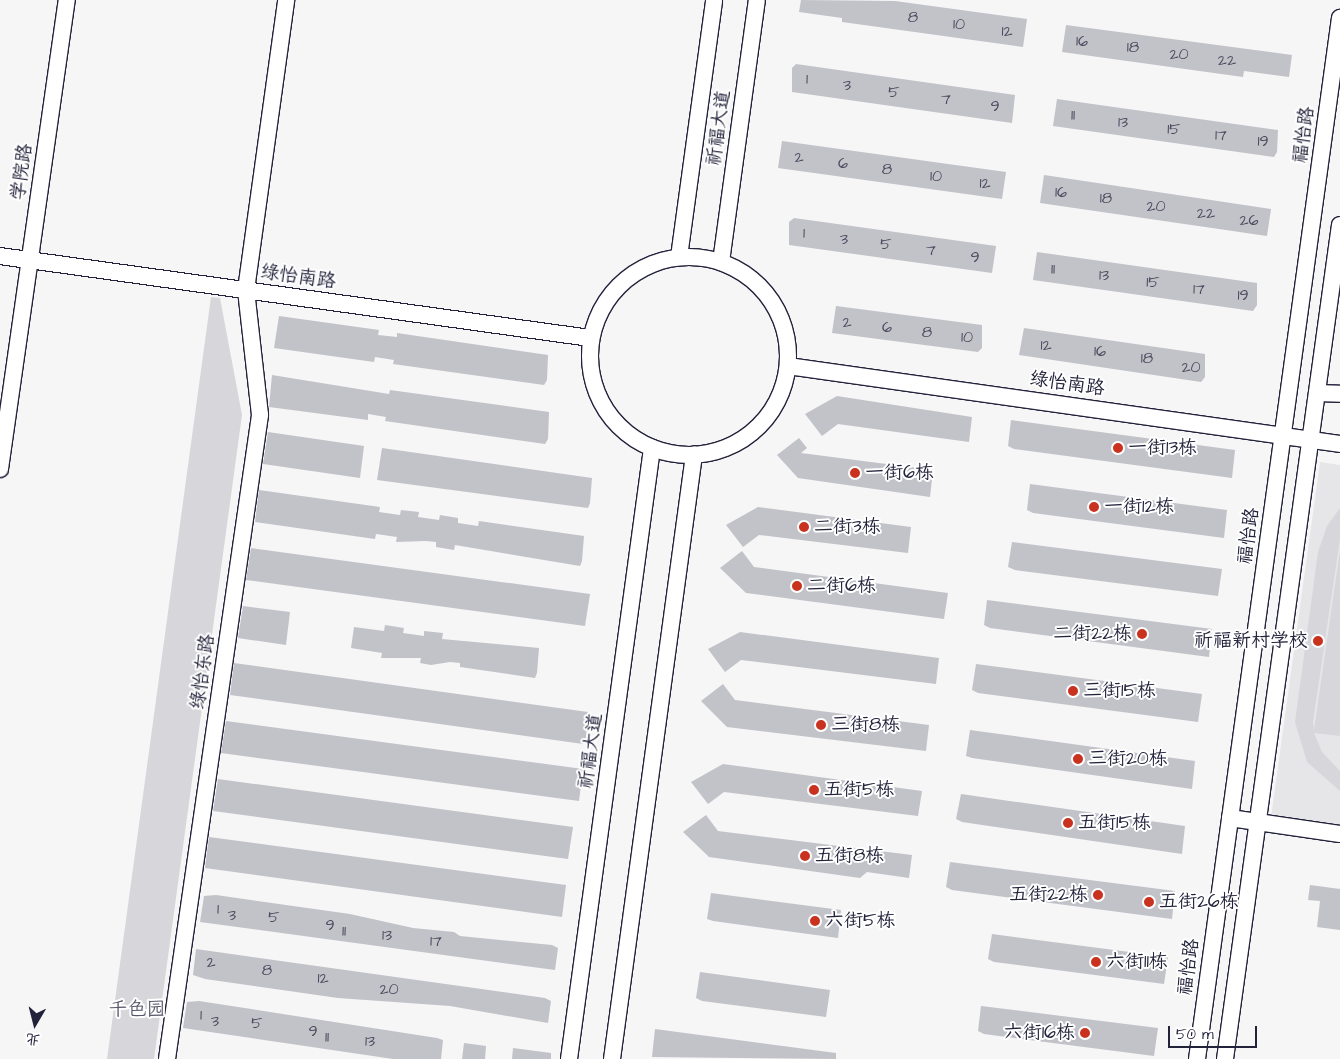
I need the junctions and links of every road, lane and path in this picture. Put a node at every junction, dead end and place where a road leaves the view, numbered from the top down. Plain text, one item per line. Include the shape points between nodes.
1 (67, 0) edge
2 (286, 0) edge
3 (714, 0) edge
4 (757, 0) edge
5 (1340, 18) edge
6 (1340, 225) edge
7 (0, 256) edge
8 (679, 257) junction
9 (30, 260) junction
10 (721, 262) junction
11 (246, 290) junction
12 (590, 338) junction
13 (788, 366) junction
14 (1317, 393) junction
15 (1340, 394) edge
16 (1283, 434) junction
17 (1310, 440) junction
18 (1340, 444) edge
19 (652, 448) junction
20 (694, 455) junction
21 (0, 469) edge
22 (1230, 818) junction
23 (1258, 822) junction
24 (1340, 834) edge
25 (167, 1059) edge
26 (569, 1059) edge
27 (612, 1059) edge
28 (1197, 1059) edge
29 (1225, 1059) edge

1 - 9 street, 学院路
2 - 11 street, 绿怡东路
3 - 8 street, 祈福大道
4 - 10 street, 祈福大道
5 - 16 street, 福怡路
6 - 14 street
7 - 9 street, 绿怡南路
8 - 10 street
8 - 12 street via 658,261 623,281 597,315
9 - 11 street, 绿怡南路
9 - 21 street, 学院路
10 - 13 street via 742,272 774,304 785,330
11 - 12 street, 绿怡南路
11 - 25 street, 绿怡东路 via 260,415
12 - 19 street via 592,377 603,406 616,424
13 - 16 street, 绿怡南路
13 - 20 street via 776,404 750,434 721,450
14 - 15 street
14 - 17 street
16 - 17 street, 绿怡南路
16 - 22 street, 福怡路
17 - 18 street, 绿怡南路
17 - 23 street
19 - 20 street
19 - 26 street, 祈福大道
20 - 27 street
22 - 23 street
22 - 28 street, 福怡路
23 - 24 street
23 - 29 street

